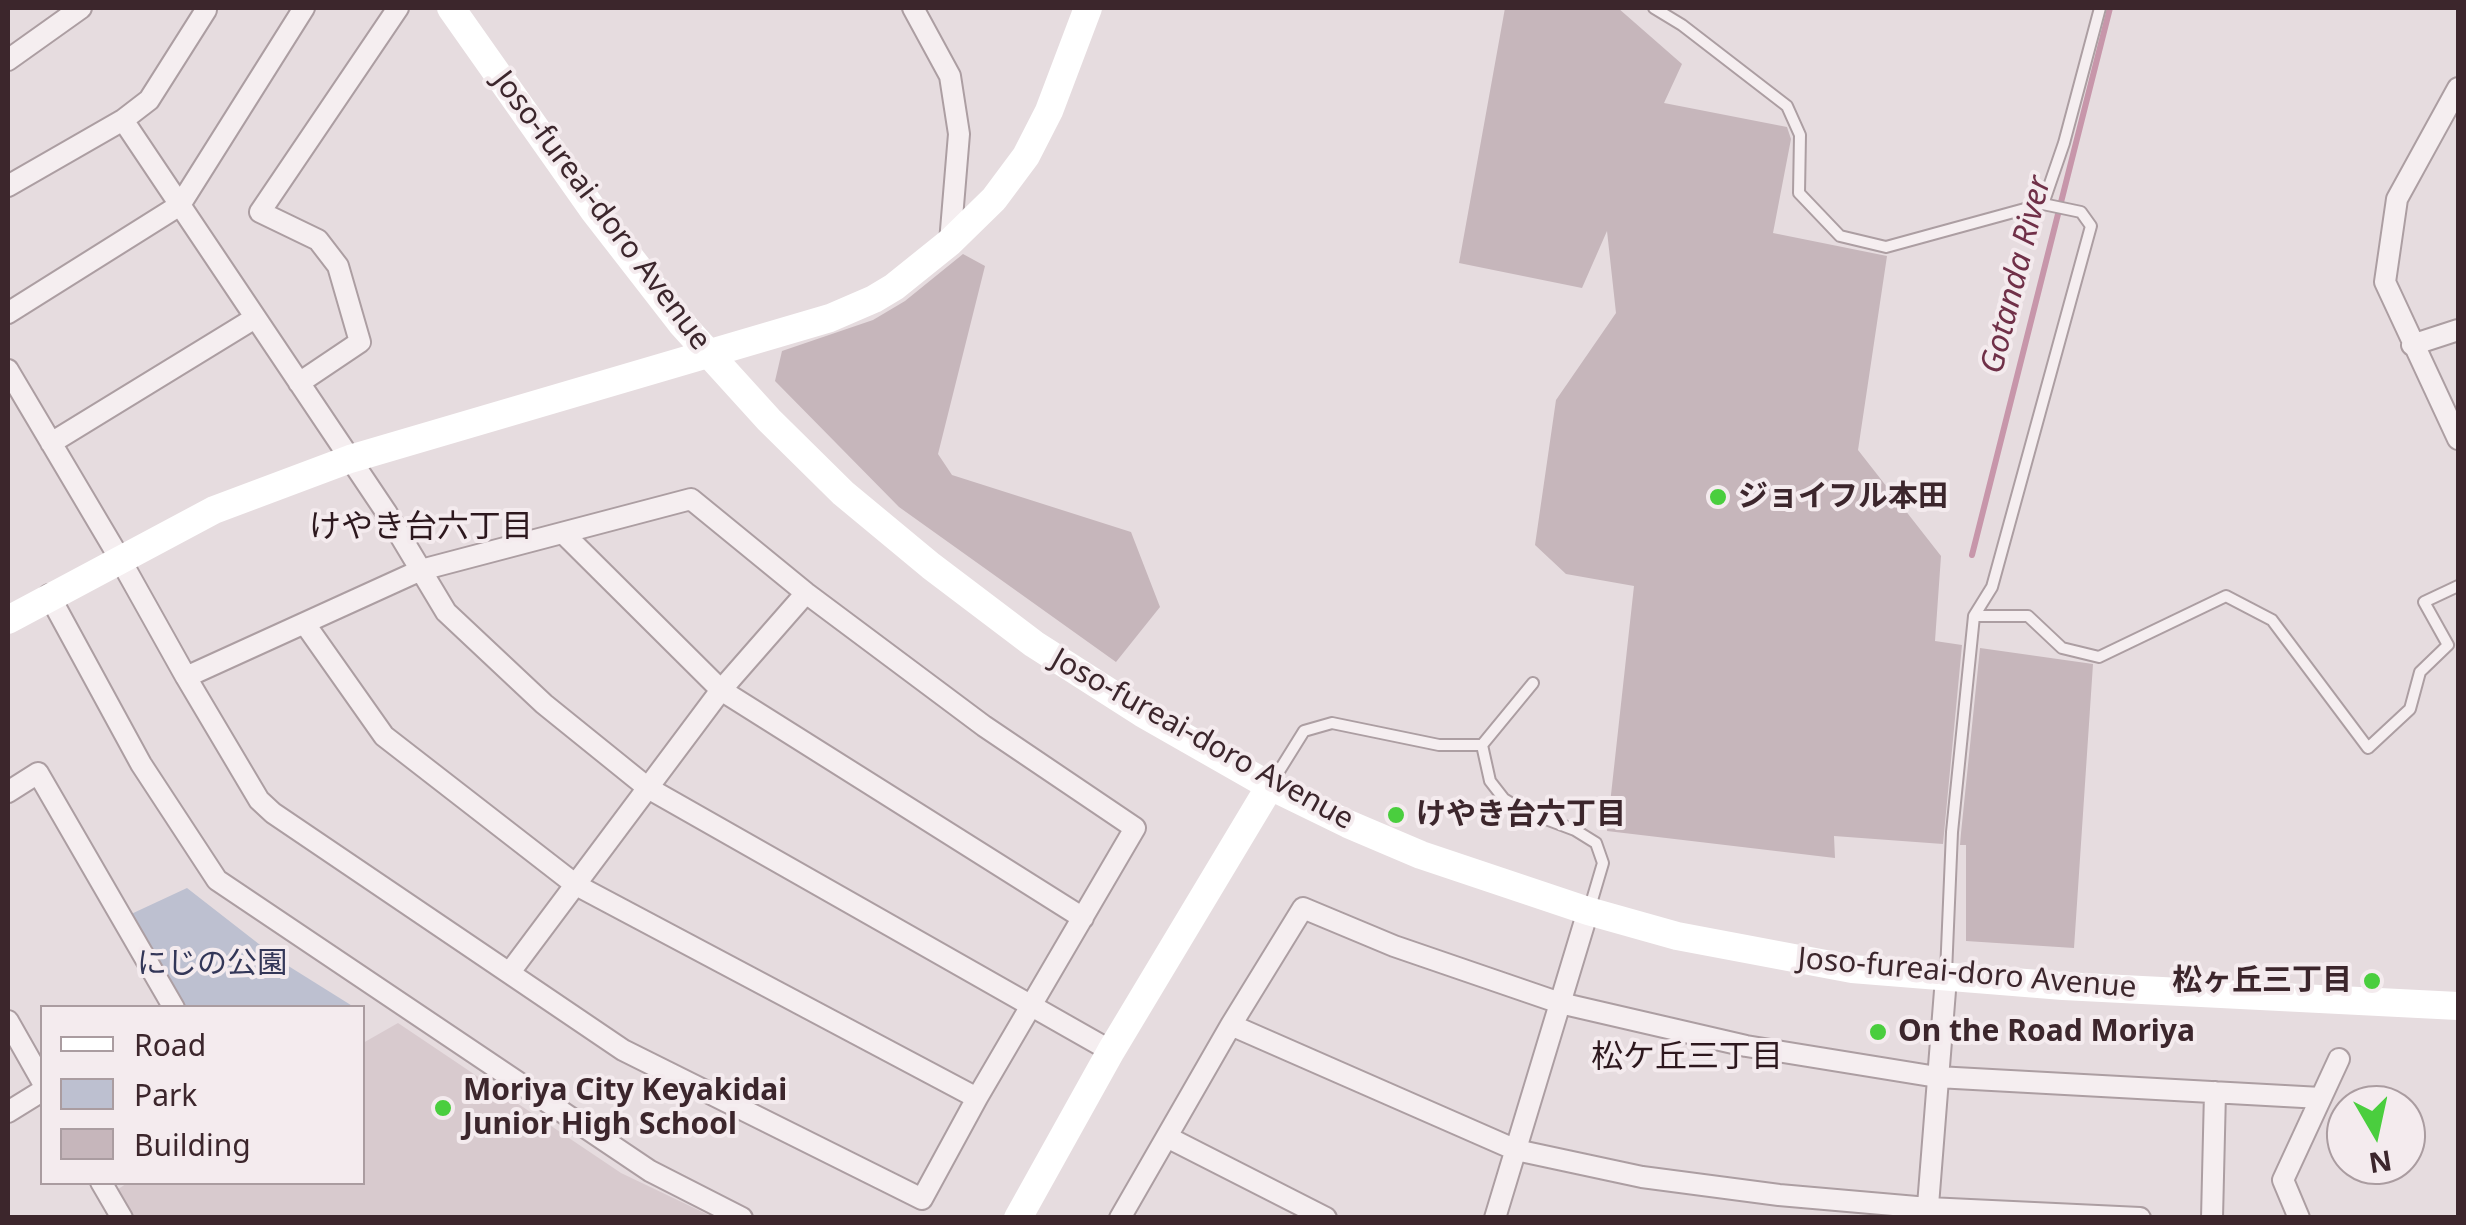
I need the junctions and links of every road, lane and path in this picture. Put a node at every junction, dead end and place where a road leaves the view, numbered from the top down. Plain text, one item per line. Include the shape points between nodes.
1 (81, 8) edge
2 (204, 8) edge
3 (304, 8) edge
4 (398, 8) edge
5 (451, 8) edge
6 (912, 8) edge
7 (1088, 8) edge
8 (1654, 8) edge
9 (2100, 8) edge
10 (8, 60) edge
11 (2458, 88) edge
12 (123, 120) junction
13 (8, 186) edge
14 (2043, 204) junction
15 (180, 205) junction
16 (950, 242) junction
17 (8, 313) edge
18 (256, 318) junction
19 (2458, 330) edge
20 (2412, 344) junction
21 (708, 354) junction
22 (8, 370) edge
23 (299, 383) junction
24 (2458, 439) edge
25 (51, 443) junction
26 (350, 459) junction
27 (563, 532) junction
28 (120, 559) junction
29 (421, 570) junction
30 (2458, 586) edge
31 (806, 593) junction
32 (48, 595) junction
33 (1974, 616) junction
34 (8, 620) edge
35 (305, 624) junction
36 (186, 677) junction
37 (1532, 683) dead end
38 (721, 690) junction
39 (1482, 745) junction
40 (1270, 786) junction
41 (648, 788) junction
42 (8, 792) edge
43 (576, 885) junction
44 (1588, 912) junction
45 (1082, 918) junction
46 (510, 972) junction
47 (1946, 978) junction
48 (1560, 1003) junction
49 (172, 1005) edge
50 (1032, 1005) junction
51 (2458, 1006) edge
52 (8, 1020) edge
53 (1231, 1025) junction
54 (1111, 1051) junction
55 (2340, 1059) dead end
56 (40, 1077) edge
57 (1937, 1077) junction
58 (2215, 1092) junction
59 (40, 1093) edge
60 (977, 1098) junction
61 (2321, 1098) junction
62 (8, 1112) edge
63 (1167, 1137) junction
64 (1516, 1150) junction
65 (103, 1185) edge
66 (1928, 1213) edge
67 (112, 1214) edge
68 (742, 1218) edge
69 (1018, 1218) edge
70 (1120, 1218) edge
71 (1326, 1218) edge
72 (1495, 1218) edge
73 (2140, 1218) edge
74 (2212, 1218) edge
75 (2299, 1218) edge

1 - 10 street
2 - 12 street via 149,100
3 - 15 street
4 - 23 street via 260,212 318,240 338,266 360,342
5 - 21 street, Joso-fureai-doro Avenue via 594,211
6 - 16 street via 950,76 959,134
7 - 16 street via 1026,156
8 - 14 lane via 1787,106 1800,134 1799,194 1840,236 1886,247
9 - 14 lane
11 - 20 street via 2397,199 2385,282
12 - 13 street
12 - 15 street
14 - 33 lane via 2080,212 2091,226 1992,587
15 - 17 street
15 - 18 street
16 - 21 street via 894,287 853,309
18 - 23 street
18 - 25 street
19 - 20 street
20 - 24 street
21 - 26 street
21 - 40 street, Joso-fureai-doro Avenue via 843,493 932,566 1034,644
22 - 25 street
23 - 26 street
25 - 28 street
26 - 28 street via 214,510
26 - 29 street
27 - 29 street
27 - 31 street via 691,498
27 - 38 street
28 - 32 street
28 - 36 street
29 - 35 street
29 - 41 street via 446,612
30 - 33 lane via 2424,602 2448,644 2420,672 2410,709 2368,748 2272,620 2226,596 2099,658 2062,648 2028,616
31 - 38 street
31 - 45 street via 1135,828
32 - 34 street
32 - 68 street via 141,764 217,880 650,1171
33 - 47 lane via 1952,832
35 - 36 street
35 - 43 street via 384,736
36 - 46 street via 273,813
37 - 39 lane
38 - 41 street
38 - 45 street
39 - 40 lane via 1439,746 1332,723 1304,732
39 - 44 lane via 1490,781 1504,800 1596,843 1603,863
40 - 44 street, Joso-fureai-doro Avenue via 1421,854
40 - 54 street
41 - 43 street
41 - 50 street
42 - 49 street via 38,773
43 - 46 street
43 - 60 street
44 - 47 street, Joso-fureai-doro Avenue via 1762,954
44 - 48 street
45 - 50 street
46 - 60 street via 623,1050 922,1199
47 - 51 street, Joso-fureai-doro Avenue
47 - 57 street
48 - 53 street via 1303,908
48 - 57 street via 1746,1046
48 - 64 street
50 - 54 street
50 - 60 street
52 - 56 street
53 - 63 street
53 - 64 street
54 - 69 street
55 - 61 street
57 - 58 street
57 - 66 street
58 - 61 street
58 - 74 street
59 - 62 street
61 - 75 street via 2283,1180
63 - 70 street
63 - 71 street
64 - 66 street via 1642,1177
64 - 72 street
65 - 67 street
66 - 73 street

